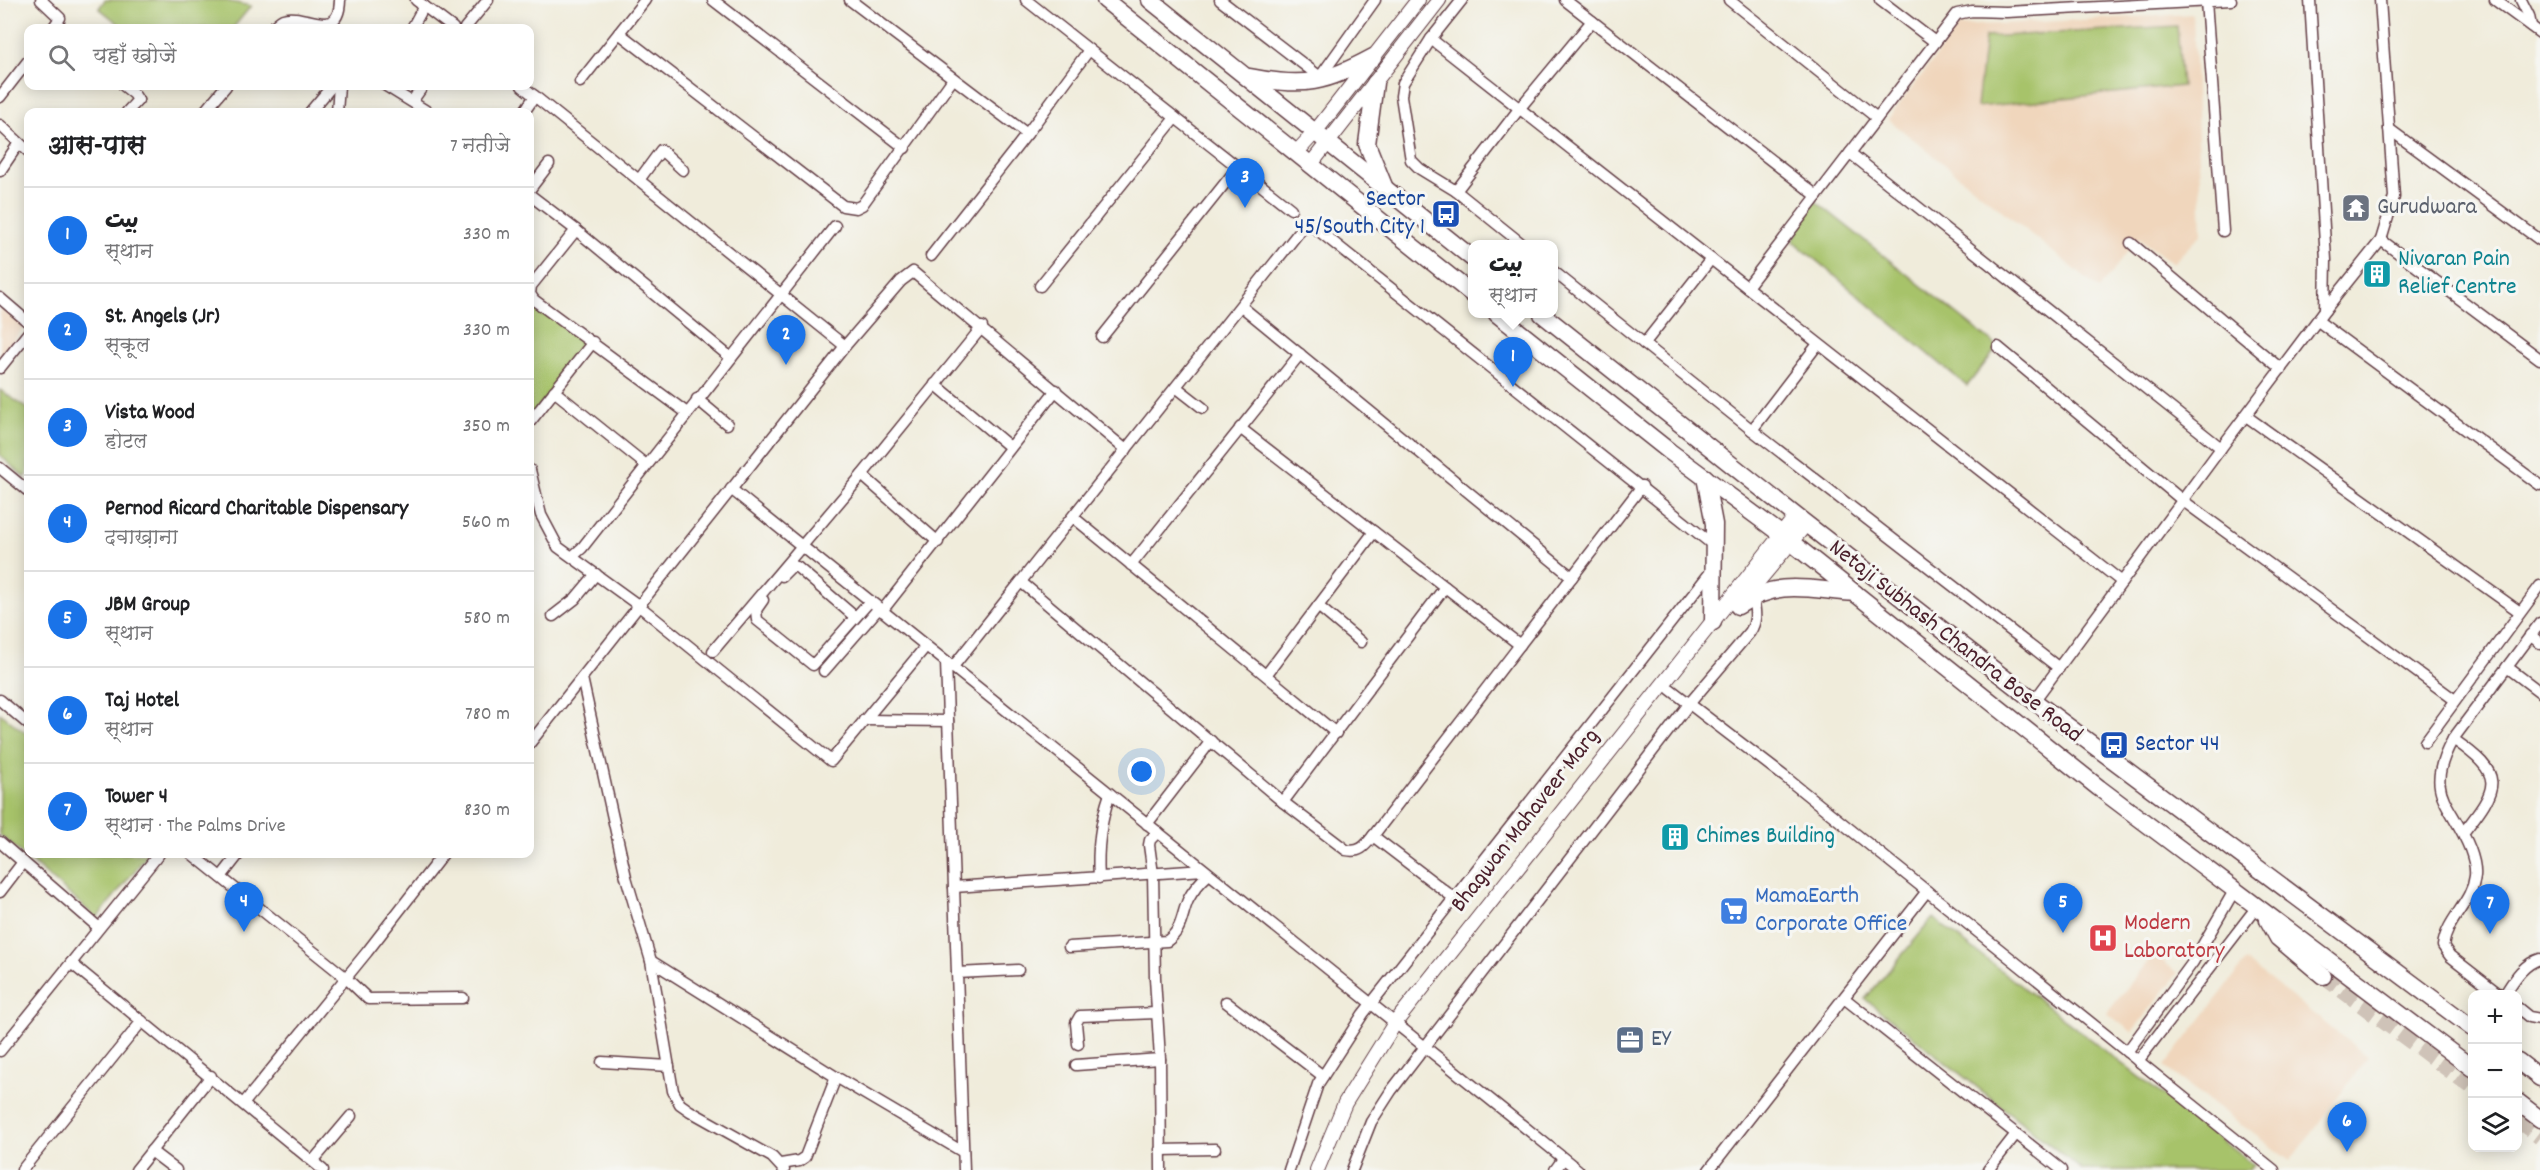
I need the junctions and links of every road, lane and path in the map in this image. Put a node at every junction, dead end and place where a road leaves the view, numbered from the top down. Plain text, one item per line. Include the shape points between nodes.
1 (40, 0) edge
2 (340, 0) edge
3 (488, 0) edge
4 (645, 0) edge
5 (713, 0) edge
6 (850, 0) edge
7 (1026, 0) edge
8 (1105, 0) edge
9 (1150, 0) edge
10 (1220, 0) edge
11 (1375, 0) edge
12 (1418, 0) edge
13 (1439, 0) edge
14 (1462, 0) edge
15 (1565, 0) edge
16 (1729, 0) edge
17 (1881, 0) edge
18 (2006, 0) edge
19 (2231, 0) edge
20 (2310, 0) edge
21 (2380, 0) edge
22 (2495, 0) edge
23 (2521, 0) edge
24 (2206, 1) edge
25 (2170, 2) edge
26 (420, 3) edge
27 (2007, 12) junction
28 (1592, 21) junction
29 (56, 24) edge
30 (277, 24) edge
31 (310, 24) edge
32 (316, 24) edge
33 (413, 24) edge
34 (448, 24) edge
35 (468, 24) edge
36 (2535, 30) edge
37 (619, 33) junction
38 (1431, 39) junction
39 (1935, 42) junction
40 (1089, 50) junction
41 (1373, 57) junction
42 (24, 66) edge
43 (1246, 76) junction
44 (953, 79) junction
45 (580, 82) dead end
46 (1375, 82) junction
47 (129, 90) edge
48 (223, 90) edge
49 (329, 90) edge
50 (339, 90) edge
51 (394, 90) edge
52 (420, 90) edge
53 (527, 90) edge
54 (0, 96) edge
55 (535, 96) junction
56 (413, 100) junction
57 (131, 108) edge
58 (207, 108) edge
59 (313, 108) edge
60 (337, 108) edge
61 (416, 108) edge
62 (423, 108) edge
63 (527, 108) edge
64 (1519, 109) junction
65 (1175, 118) junction
66 (1876, 118) junction
67 (0, 125) edge
68 (2389, 129) junction
69 (1027, 134) junction
70 (1321, 137) junction
71 (18, 143) junction
72 (24, 148) edge
73 (904, 148) junction
74 (1296, 153) junction
75 (1850, 153) junction
76 (549, 164) dead end
77 (1311, 165) junction
78 (1238, 167) junction
79 (683, 170) dead end
80 (0, 171) edge
81 (639, 180) junction
82 (534, 184) edge
83 (1385, 188) junction
84 (1456, 191) junction
85 (1817, 196) junction
86 (534, 198) edge
87 (1292, 209) dead end
88 (835, 226) dead end
89 (576, 230) junction
90 (2223, 231) dead end
91 (1517, 240) edge
92 (2381, 240) junction
93 (2540, 240) edge
94 (2131, 243) dead end
95 (1468, 254) edge
96 (931, 256) dead end
97 (1711, 259) junction
98 (1558, 274) edge
99 (534, 282) edge
100 (1040, 286) dead end
101 (1747, 287) junction
102 (1468, 290) edge
103 (781, 294) junction
104 (0, 298) edge
105 (534, 300) edge
106 (1241, 306) junction
107 (2325, 310) junction
108 (1502, 318) edge
109 (1547, 318) edge
110 (24, 319) edge
111 (2318, 321) junction
112 (982, 327) junction
113 (1102, 337) dead end
114 (24, 338) edge
115 (593, 342) junction
116 (1644, 344) junction
117 (1818, 344) junction
118 (845, 346) junction
119 (1998, 347) dead end
120 (1300, 354) junction
121 (730, 357) junction
122 (2540, 359) edge
123 (0, 368) edge
124 (2280, 369) junction
125 (935, 384) junction
126 (1176, 387) junction
127 (1056, 390) junction
128 (554, 391) junction
129 (697, 399) junction
130 (1203, 408) dead end
131 (687, 413) junction
132 (2246, 416) junction
133 (534, 417) edge
134 (728, 424) dead end
135 (1240, 428) junction
136 (1752, 430) junction
137 (1010, 447) junction
138 (2220, 448) junction
139 (1126, 450) junction
140 (646, 465) junction
141 (0, 468) edge
142 (862, 475) junction
143 (1705, 477) junction
144 (24, 484) edge
145 (2540, 485) edge
146 (1642, 486) junction
147 (731, 489) junction
148 (2182, 500) junction
149 (535, 515) edge
150 (1073, 517) junction
151 (1801, 520) junction
152 (1374, 532) junction
153 (1786, 538) junction
154 (938, 542) junction
155 (801, 545) junction
156 (1713, 545) junction
157 (573, 556) junction
158 (1131, 565) junction
159 (1713, 569) junction
160 (596, 574) junction
161 (1572, 577) junction
162 (1021, 582) junction
163 (2122, 582) junction
164 (2540, 586) edge
165 (1445, 587) junction
166 (1854, 593) junction
167 (1753, 596) junction
168 (1900, 597) junction
169 (638, 605) junction
170 (877, 606) junction
171 (1318, 606) junction
172 (1738, 606) junction
173 (2520, 612) junction
174 (1883, 615) junction
175 (553, 616) dead end
176 (855, 617) junction
177 (1713, 622) junction
178 (2540, 623) edge
179 (2530, 635) junction
180 (1361, 642) dead end
181 (2540, 642) edge
182 (1520, 645) junction
183 (926, 646) junction
184 (713, 651) dead end
185 (949, 665) junction
186 (2507, 667) junction
187 (2059, 668) junction
188 (824, 671) dead end
189 (1266, 675) junction
190 (582, 678) junction
191 (1670, 689) junction
192 (2540, 692) edge
193 (0, 700) edge
194 (2455, 700) junction
195 (2034, 701) junction
196 (1689, 704) junction
197 (864, 720) junction
198 (24, 721) edge
199 (948, 721) junction
200 (1336, 733) junction
201 (534, 738) edge
202 (2453, 739) junction
203 (1211, 741) junction
204 (2425, 742) dead end
205 (1110, 794) junction
206 (1283, 802) junction
207 (1147, 824) junction
208 (1158, 832) junction
209 (2463, 833) junction
210 (1373, 836) junction
211 (0, 842) edge
212 (156, 858) edge
213 (197, 858) edge
214 (236, 858) edge
215 (440, 858) edge
216 (23, 861) junction
217 (1206, 872) junction
218 (1153, 874) junction
219 (221, 877) junction
220 (1100, 878) junction
221 (954, 887) junction
222 (1927, 891) junction
223 (2234, 891) junction
224 (0, 892) edge
225 (1454, 898) junction
226 (2260, 910) junction
227 (98, 927) junction
228 (1154, 942) junction
229 (1069, 947) dead end
230 (2540, 959) edge
231 (651, 961) junction
232 (71, 963) junction
233 (1018, 970) dead end
234 (957, 973) junction
235 (2323, 976) tunnel mouth
236 (345, 977) junction
237 (2494, 990) edge
238 (2508, 990) edge
239 (463, 998) dead end
240 (1844, 998) junction
241 (1226, 1002) dead end
242 (1371, 1004) junction
243 (2522, 1012) edge
244 (1157, 1013) junction
245 (2540, 1019) edge
246 (142, 1021) junction
247 (2468, 1025) edge
248 (1398, 1026) junction
249 (1078, 1044) dead end
250 (1424, 1047) junction
251 (0, 1051) edge
252 (2127, 1052) junction
253 (1160, 1059) junction
254 (2138, 1061) junction
255 (602, 1062) dead end
256 (1076, 1065) dead end
257 (2468, 1065) edge
258 (2522, 1065) edge
259 (669, 1066) junction
260 (211, 1076) junction
261 (1323, 1076) junction
262 (836, 1077) junction
263 (2540, 1078) edge
264 (244, 1103) junction
265 (2522, 1106) edge
266 (351, 1116) dead end
267 (2540, 1119) edge
268 (2016, 1134) junction
269 (1215, 1149) dead end
270 (1160, 1150) junction
271 (152, 1151) junction
272 (963, 1152) junction
273 (1563, 1159) junction
274 (313, 1161) junction
275 (782, 1167) edge
276 (2272, 1169) edge
277 (22, 1170) edge
278 (136, 1170) edge
279 (176, 1170) edge
280 (323, 1170) edge
281 (964, 1170) edge
282 (1161, 1170) edge
283 (1289, 1170) edge
284 (1317, 1170) edge
285 (1326, 1170) edge
286 (1352, 1170) edge
287 (1555, 1170) edge
288 (1578, 1170) edge
289 (1710, 1170) edge
290 (1988, 1170) edge
291 (2062, 1170) edge

1 - 29 street via 60,18
2 - 32 street via 340,13 332,21
3 - 35 street
4 - 37 street
5 - 73 street
6 - 44 street
7 - 40 street
8 - 74 main road
9 - 43 main road
10 - 11 street via 1320,77
12 - 41 street
13 - 46 street
14 - 38 street
15 - 28 street
16 - 66 street
17 - 39 street
18 - 27 street
19 - 24 street
20 - 107 street via 2326,260
21 - 68 street
22 - 36 street
23 - 36 street
24 - 25 street
24 - 90 street
25 - 27 street
26 - 33 street
26 - 34 street
27 - 39 street via 1957,14
28 - 64 street
28 - 85 street
30 - 31 street via 295,18
37 - 45 street
37 - 73 street via 843,206 862,205
38 - 64 street
38 - 84 street via 1403,83 1407,148 1420,169
39 - 66 street
40 - 65 street
40 - 69 street
41 - 43 main road via 1317,82 1273,82
41 - 70 street
42 - 54 street
43 - 70 main road
44 - 69 street
44 - 73 street
46 - 70 street
46 - 83 main road via 1367,144
47 - 57 street via 138,100
48 - 58 street
49 - 59 street
50 - 60 street
51 - 56 street
52 - 56 street
53 - 55 street
55 - 63 street
55 - 81 street
56 - 61 street
56 - 62 street
64 - 84 street
64 - 97 street
65 - 78 street
65 - 100 street
66 - 75 street
67 - 71 street
68 - 92 street via 2394,197
68 - 93 street
69 - 96 street
70 - 74 street
70 - 77 street
70 - 83 main road
71 - 72 street
71 - 80 street
74 - 77 main road
75 - 85 street
75 - 138 street
76 - 82 street
77 - 102 main road
78 - 87 street
78 - 113 street
79 - 81 street via 661,150
81 - 103 street
83 - 95 main road
84 - 91 street
85 - 101 street
86 - 89 street
88 - 103 street
89 - 99 street
89 - 121 street
92 - 107 street
92 - 122 street
94 - 124 street
97 - 101 street
97 - 116 street
98 - 116 street
101 - 117 street
103 - 118 street
103 - 121 street
104 - 110 street
105 - 115 street
106 - 120 street
106 - 126 street
106 - 146 street via 1304,227 1314,227
107 - 111 street
108 - 143 main road, Netaji Subhash Chandra Bose Road
109 - 151 main road, Netaji Subhash Chandra Bose Road
111 - 124 street
111 - 145 street
112 - 118 street via 913,272
112 - 125 street
112 - 127 street
114 - 123 street
115 - 128 street
115 - 131 street
116 - 136 street
117 - 136 street
117 - 163 street
118 - 147 street
119 - 148 street
120 - 135 street
120 - 161 street
121 - 129 street
124 - 132 street
125 - 137 street
125 - 142 street
126 - 130 street
126 - 139 street
127 - 137 street
127 - 139 street
128 - 133 street
128 - 140 street
129 - 131 street
129 - 134 street
131 - 140 street
132 - 138 street
132 - 173 street
135 - 152 street
135 - 158 street
136 - 187 street
137 - 154 street
138 - 148 street
139 - 150 street
140 - 157 street
141 - 144 street
142 - 154 street
142 - 155 street
143 - 153 main road, Netaji Subhash Chandra Bose Road
143 - 156 main road via 1712,508
146 - 156 street
146 - 161 street
147 - 155 street
147 - 169 street
148 - 163 street
148 - 194 street
149 - 157 street via 558,547
150 - 158 street
150 - 162 street
151 - 153 street, Bhagwan Mahaveer Marg
151 - 168 main road, Netaji Subhash Chandra Bose Road
152 - 165 street
152 - 171 street
153 - 166 main road, Netaji Subhash Chandra Bose Road
153 - 172 street, Bhagwan Mahaveer Marg
153 - 177 street, Bhagwan Mahaveer Marg
154 - 170 street
155 - 170 street
155 - 184 street
156 - 159 main road
157 - 160 street
158 - 189 street
159 - 177 main road
159 - 225 street
160 - 169 street
160 - 175 street via 575,599
161 - 182 street
162 - 185 street
162 - 203 street
163 - 187 street
164 - 173 street
165 - 182 street
165 - 200 street
166 - 167 main road via 1789,587
166 - 174 main road, Netaji Subhash Chandra Bose Road
167 - 172 main road
167 - 196 street via 1755,624
168 - 174 main road
168 - 195 main road, Netaji Subhash Chandra Bose Road
169 - 190 street
169 - 197 street via 831,761
170 - 176 street
170 - 183 street
170 - 188 street
171 - 180 street
171 - 189 street
172 - 191 street, Bhagwan Mahaveer Marg
173 - 194 street
174 - 223 main road, Netaji Subhash Chandra Bose Road
176 - 176 street via 813,665 755,614 794,566
177 - 248 street, Bhagwan Mahaveer Marg
178 - 179 street
179 - 181 street
179 - 186 street
182 - 210 street
183 - 185 street
183 - 197 street
185 - 199 street
185 - 205 street
186 - 192 street
186 - 202 street
187 - 195 street
189 - 200 street
190 - 201 street
190 - 231 street via 626,878
191 - 196 street
191 - 248 street, Bhagwan Mahaveer Marg
193 - 198 street
194 - 204 street
195 - 247 main road, Netaji Subhash Chandra Bose Road
196 - 222 street
196 - 250 street
197 - 199 street
199 - 221 street
200 - 206 street
202 - 209 street via 2442,759 2439,781 2447,808
202 - 209 street via 2478,756 2492,775 2488,801
203 - 206 street
203 - 207 street
205 - 207 street
205 - 220 street via 1101,817
206 - 210 street via 1346,850 1362,849
207 - 208 street
208 - 217 street
208 - 218 street via 1149,845
209 - 237 street via 2474,861 2475,876 2470,893 2445,932 2443,946
210 - 225 street
211 - 216 street
212 - 227 street
213 - 219 street
214 - 219 street
215 - 236 street
216 - 224 street
216 - 227 street
217 - 218 street
217 - 228 street via 1189,899 1176,934 1167,941
217 - 242 street
218 - 220 street
218 - 228 street
219 - 236 street
220 - 221 street
221 - 234 street
222 - 240 street
222 - 252 street
223 - 226 main road, Netaji Subhash Chandra Bose Road
223 - 252 street via 2193,962
225 - 242 street
226 - 235 main road via 2278,938
226 - 254 street
226 - 257 main road, Netaji Subhash Chandra Bose Road
227 - 232 street
228 - 229 street
228 - 244 street
230 - 238 street via 2517,975
231 - 259 street
231 - 262 street
232 - 246 street
232 - 251 street
233 - 234 street
234 - 272 street
236 - 239 street via 368,999
236 - 264 street
240 - 268 street
240 - 289 street
241 - 261 street
242 - 248 street
242 - 261 street
243 - 245 street
244 - 249 street via 1080,1016 1076,1023
244 - 253 street
246 - 260 street
246 - 277 street
248 - 250 street
248 - 284 street, Bhagwan Mahaveer Marg via 1345,1103
248 - 285 street, Bhagwan Mahaveer Marg via 1353,1107
250 - 273 street
250 - 286 street via 1379,1107
252 - 254 street
253 - 256 street
253 - 270 street
254 - 276 street
255 - 259 street
258 - 263 main road
259 - 275 street via 680,1104 772,1157
260 - 264 street
260 - 271 street
261 - 283 street
262 - 272 street
262 - 275 street via 805,1157
264 - 274 street
265 - 267 main road
266 - 274 street
268 - 290 street
268 - 291 street
269 - 270 street
270 - 282 street
271 - 278 street
271 - 279 street
272 - 281 street
273 - 287 street
273 - 288 street
274 - 280 street

